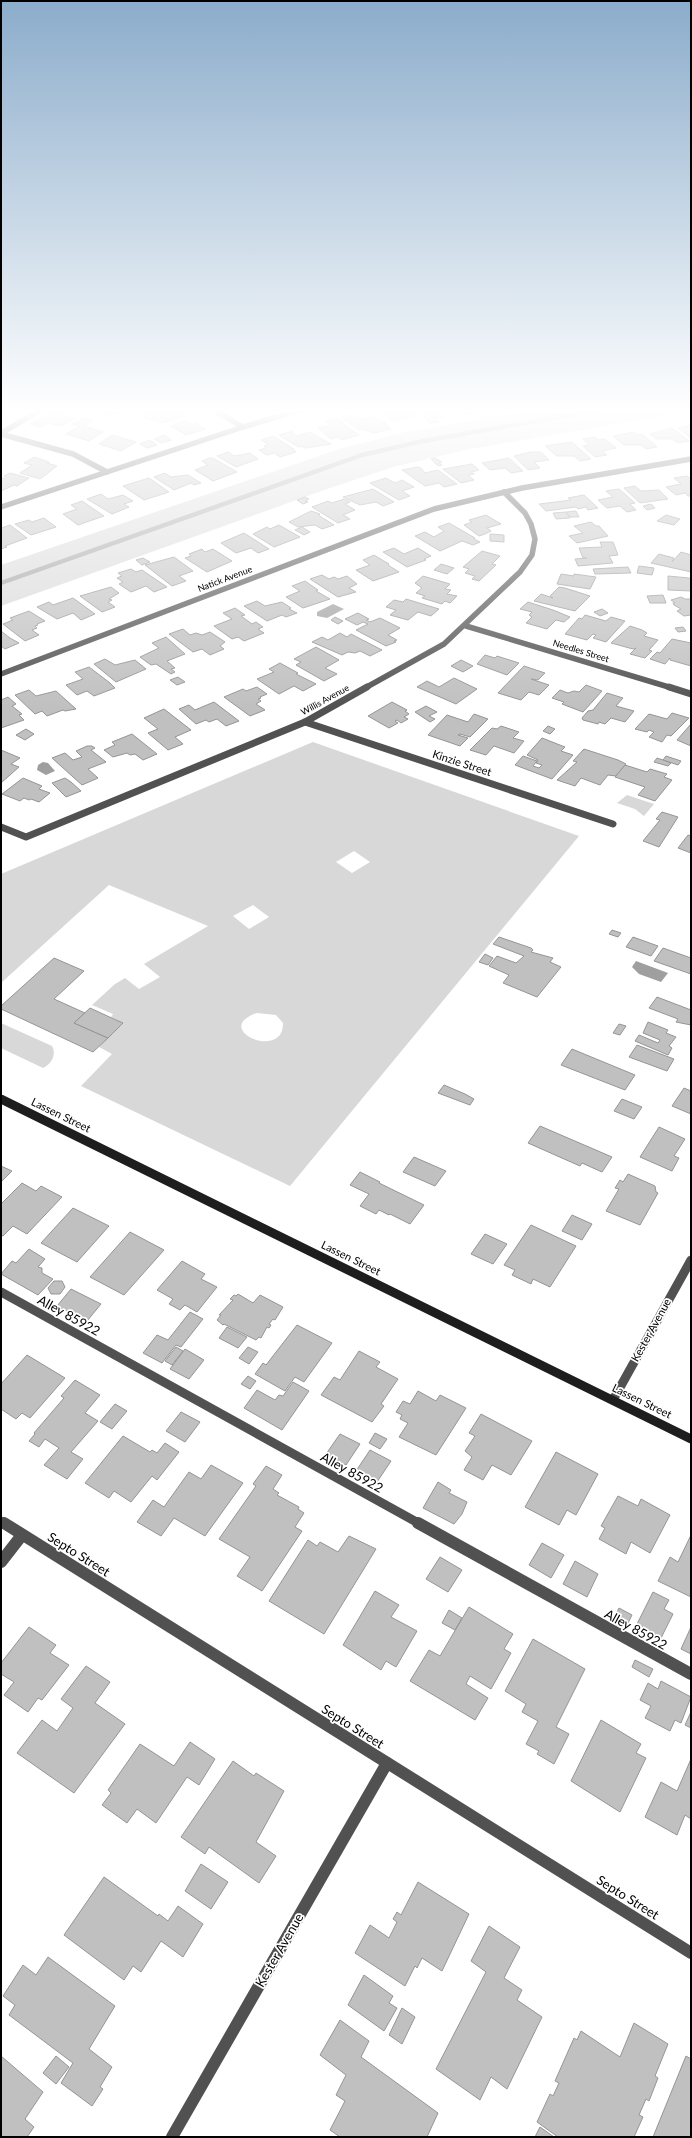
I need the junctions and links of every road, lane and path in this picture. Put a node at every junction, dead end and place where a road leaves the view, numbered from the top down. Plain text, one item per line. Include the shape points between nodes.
1 (444, 508) edge
2 (520, 508) edge
3 (466, 626) junction
4 (1, 674) edge
5 (691, 694) edge
6 (305, 722) junction
7 (613, 824) dead end
8 (1, 827) edge
9 (1, 1099) edge
10 (691, 1260) edge
11 (1, 1292) edge
12 (613, 1400) junction
13 (691, 1439) edge
14 (1, 1521) edge
15 (22, 1535) junction
16 (1, 1562) edge
17 (691, 1674) edge
18 (387, 1763) junction
19 (691, 1953) edge
20 (172, 2137) edge

1 - 4 street, Natick Avenue via 424,513
2 - 3 street, Willis Avenue via 535,534 534,549 529,561
3 - 5 street, Needles Street
3 - 6 street, Willis Avenue via 444,644
6 - 7 street, Kinzie Street
6 - 8 street, Willis Avenue via 26,837
9 - 12 main road, Lassen Street
10 - 12 street, Kester Avenue
11 - 17 street, Alley 85922
12 - 13 main road, Lassen Street
14 - 15 street, Septo Street
15 - 16 street
15 - 18 street, Septo Street
18 - 19 street, Septo Street
18 - 20 street, Kester Avenue

